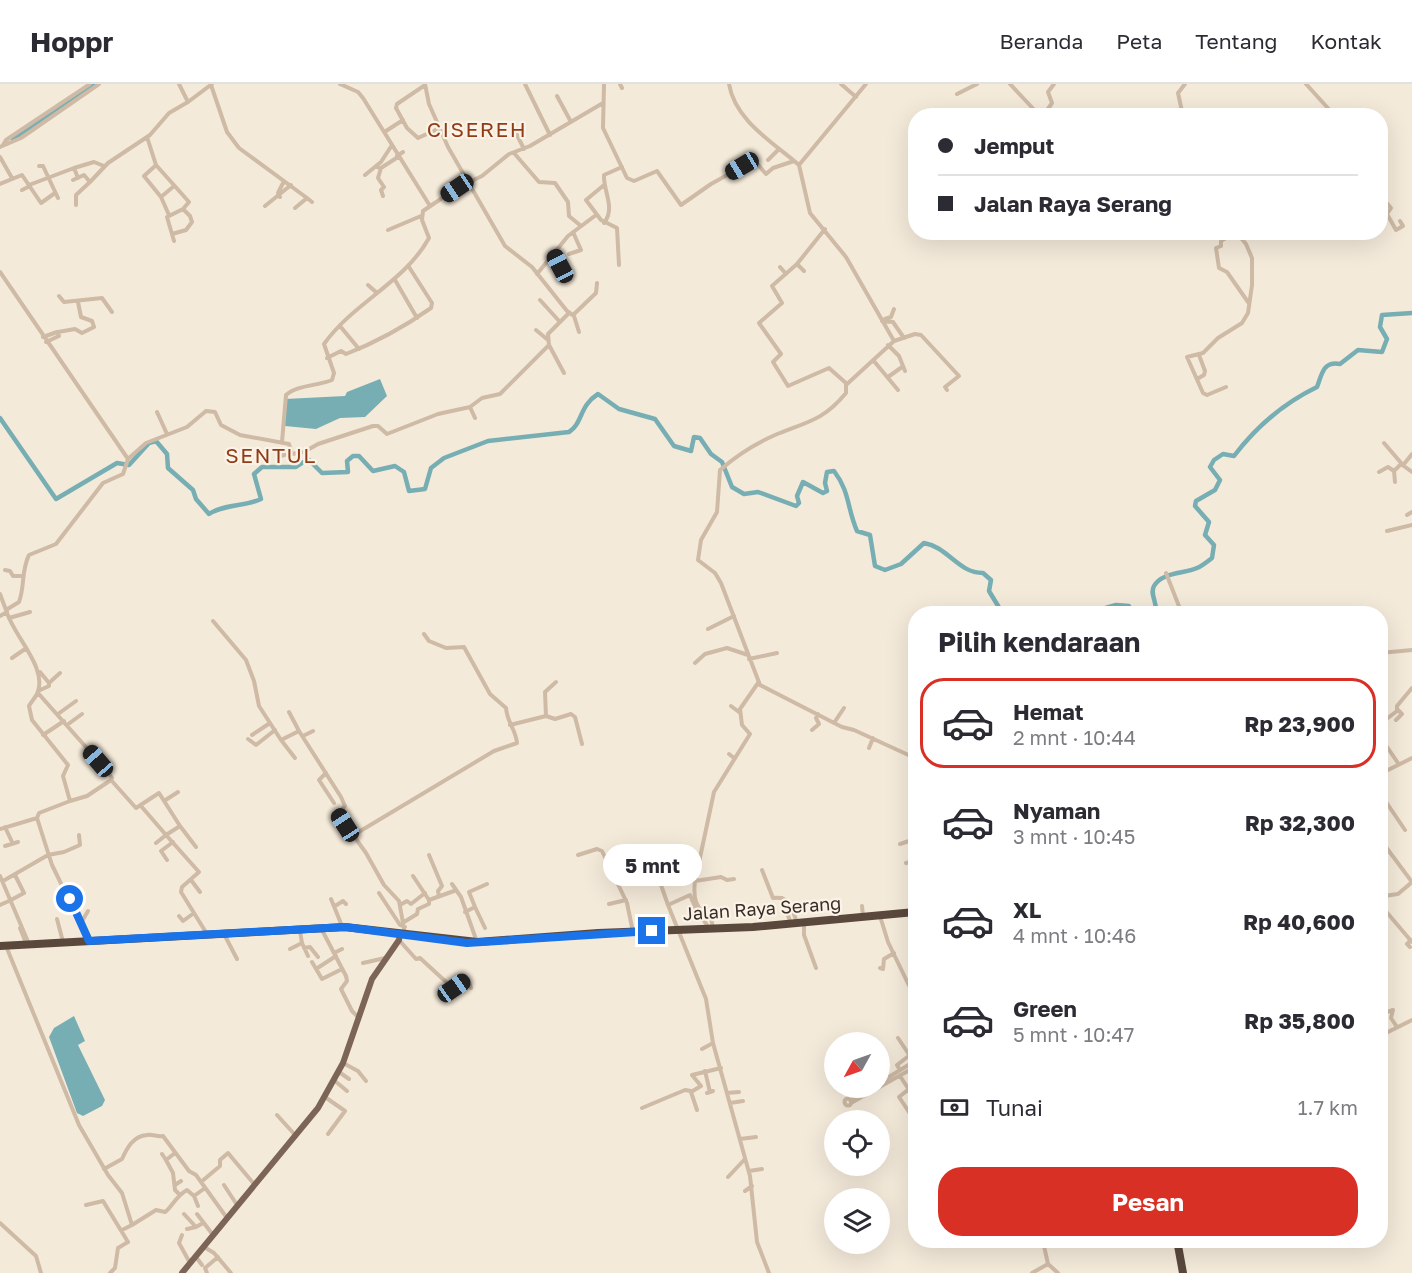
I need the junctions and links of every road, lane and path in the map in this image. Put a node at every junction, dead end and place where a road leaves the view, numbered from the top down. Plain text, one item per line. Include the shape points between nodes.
1 (90, 84) edge
2 (99, 84) edge
3 (179, 84) edge
4 (340, 84) edge
5 (525, 84) edge
6 (604, 84) edge
7 (729, 84) edge
8 (841, 84) edge
9 (866, 84) edge
10 (977, 84) edge
11 (1010, 84) edge
12 (1054, 84) edge
13 (1185, 84) edge
14 (1306, 84) edge
15 (212, 85) edge
16 (425, 85) edge
17 (957, 94) dead end
18 (557, 96) dead end
19 (856, 97) junction
20 (188, 102) junction
21 (603, 103) junction
22 (1033, 108) edge
23 (1048, 108) edge
24 (1182, 108) edge
25 (1328, 108) edge
26 (403, 120) junction
27 (571, 122) junction
28 (440, 128) junction
29 (513, 128) dead end
30 (386, 131) junction
31 (550, 135) junction
32 (147, 137) junction
33 (1, 146) edge
34 (392, 146) junction
35 (524, 149) junction
36 (779, 149) junction
37 (403, 153) dead end
38 (514, 153) junction
39 (398, 156) junction
40 (0, 157) edge
41 (768, 160) dead end
42 (794, 161) junction
43 (156, 165) junction
44 (800, 165) junction
45 (39, 166) dead end
46 (104, 166) junction
47 (379, 167) junction
48 (622, 167) junction
49 (74, 168) junction
50 (365, 175) dead end
51 (12, 178) junction
52 (78, 178) junction
53 (48, 179) junction
54 (73, 180) dead end
55 (284, 181) junction
56 (90, 182) junction
57 (468, 182) junction
58 (0, 184) edge
59 (29, 185) junction
60 (291, 185) junction
61 (604, 185) junction
62 (174, 186) junction
63 (22, 190) dead end
64 (55, 193) junction
65 (383, 196) dead end
66 (161, 197) junction
67 (280, 197) junction
68 (58, 198) dead end
69 (306, 198) junction
70 (312, 202) dead end
71 (76, 205) dead end
72 (265, 206) dead end
73 (430, 206) junction
74 (295, 208) dead end
75 (183, 209) junction
76 (169, 215) junction
77 (596, 215) junction
78 (421, 216) junction
79 (1388, 217) edge
80 (1400, 221) dead end
81 (604, 223) junction
82 (581, 226) junction
83 (825, 229) junction
84 (388, 230) dead end
85 (573, 231) junction
86 (172, 234) junction
87 (1223, 240) edge
88 (1243, 240) edge
89 (174, 241) dead end
90 (553, 254) junction
91 (569, 254) dead end
92 (797, 264) junction
93 (619, 265) dead end
94 (409, 267) junction
95 (780, 267) dead end
96 (804, 271) dead end
97 (0, 272) edge
98 (537, 274) junction
99 (786, 274) junction
100 (566, 278) dead end
101 (395, 280) junction
102 (597, 283) dead end
103 (368, 285) dead end
104 (377, 293) junction
105 (58, 296) dead end
106 (540, 300) dead end
107 (78, 302) junction
108 (1248, 302) junction
109 (894, 309) dead end
110 (112, 312) dead end
111 (571, 314) junction
112 (417, 318) junction
113 (881, 321) junction
114 (560, 322) junction
115 (340, 326) junction
116 (536, 330) dead end
117 (58, 332) junction
118 (579, 332) dead end
119 (43, 337) junction
120 (904, 338) junction
121 (894, 341) junction
122 (46, 342) junction
123 (549, 343) junction
124 (888, 345) junction
125 (359, 349) junction
126 (1199, 355) junction
127 (327, 358) junction
128 (873, 360) junction
129 (564, 374) dead end
130 (888, 377) junction
131 (1197, 379) junction
132 (847, 384) junction
133 (1226, 387) dead end
134 (898, 390) dead end
135 (947, 390) dead end
136 (470, 407) junction
137 (156, 412) dead end
138 (475, 418) dead end
139 (167, 434) junction
140 (282, 442) junction
141 (1384, 443) dead end
142 (290, 453) junction
143 (1412, 454) edge
144 (281, 456) dead end
145 (127, 463) junction
146 (1403, 464) junction
147 (1394, 471) junction
148 (1379, 472) dead end
149 (1412, 472) edge
150 (1395, 482) dead end
151 (1412, 512) edge
152 (1407, 515) dead end
153 (1390, 521) dead end
154 (1412, 525) edge
155 (1393, 529) junction
156 (1387, 531) dead end
157 (5, 570) dead end
158 (1166, 573) dead end
159 (22, 576) junction
160 (0, 594) edge
161 (1, 601) edge
162 (1179, 606) edge
163 (7, 611) junction
164 (30, 612) dead end
165 (0, 616) edge
166 (734, 616) junction
167 (9, 618) junction
168 (213, 621) dead end
169 (708, 629) dead end
170 (424, 634) dead end
171 (25, 649) junction
172 (1412, 650) edge
173 (1388, 652) edge
174 (777, 653) dead end
175 (748, 657) junction
176 (12, 658) dead end
177 (695, 663) dead end
178 (40, 672) junction
179 (60, 673) dead end
180 (49, 682) junction
181 (556, 682) dead end
182 (759, 683) junction
183 (1412, 688) edge
184 (38, 692) junction
185 (76, 701) dead end
186 (730, 706) dead end
187 (844, 708) dead end
188 (1398, 710) junction
189 (289, 712) dead end
190 (740, 712) junction
191 (58, 714) junction
192 (82, 714) dead end
193 (818, 714) junction
194 (546, 716) junction
195 (1388, 719) edge
196 (1396, 720) dead end
197 (66, 723) junction
198 (270, 723) junction
199 (834, 723) junction
200 (510, 725) junction
201 (275, 730) junction
202 (313, 730) dead end
203 (812, 730) dead end
204 (299, 731) junction
205 (43, 735) junction
206 (252, 735) dead end
207 (303, 736) junction
208 (873, 738) junction
209 (248, 739) dead end
210 (281, 740) junction
211 (582, 744) dead end
212 (869, 748) dead end
213 (1388, 749) edge
214 (729, 754) dead end
215 (908, 755) edge
216 (295, 758) dead end
217 (1412, 758) edge
218 (734, 759) junction
219 (1398, 763) junction
220 (1388, 768) edge
221 (326, 773) junction
222 (111, 780) junction
223 (178, 792) dead end
224 (70, 801) junction
225 (164, 801) junction
226 (334, 803) dead end
227 (1388, 805) edge
228 (141, 806) junction
229 (37, 818) junction
230 (180, 826) junction
231 (2, 828) edge
232 (1405, 830) dead end
233 (79, 835) dead end
234 (166, 835) junction
235 (352, 836) junction
236 (908, 841) edge
237 (12, 842) junction
238 (18, 842) dead end
239 (173, 842) junction
240 (156, 843) dead end
241 (900, 844) dead end
242 (5, 846) dead end
243 (196, 846) dead end
244 (1388, 850) edge
245 (48, 855) junction
246 (429, 855) dead end
247 (578, 855) dead end
248 (167, 860) dead end
249 (762, 870) dead end
250 (15, 875) junction
251 (413, 876) dead end
252 (734, 879) dead end
253 (1, 880) edge
254 (191, 880) junction
255 (695, 880) junction
256 (668, 882) dead end
257 (1412, 882) edge
258 (452, 884) dead end
259 (488, 884) dead end
260 (454, 891) junction
261 (200, 892) dead end
262 (379, 893) dead end
263 (424, 893) junction
264 (1388, 895) edge
265 (439, 896) junction
266 (331, 899) dead end
267 (10, 900) junction
268 (429, 900) junction
269 (626, 900) junction
270 (346, 904) dead end
271 (609, 904) dead end
272 (0, 905) edge
273 (400, 905) junction
274 (668, 905) junction
275 (335, 906) junction
276 (862, 906) dead end
277 (475, 907) junction
278 (88, 911) dead end
279 (465, 912) junction
280 (194, 913) junction
281 (908, 913) edge
282 (1388, 914) edge
283 (879, 915) junction
284 (179, 916) dead end
285 (863, 917) junction
286 (57, 919) dead end
287 (81, 923) junction
288 (797, 924) junction
289 (342, 927) junction
290 (484, 928) dead end
291 (711, 928) junction
292 (322, 929) junction
293 (679, 929) junction
294 (300, 931) junction
295 (403, 932) junction
296 (633, 932) junction
297 (1412, 933) edge
298 (224, 934) junction
299 (207, 935) junction
300 (89, 941) junction
301 (1409, 941) edge
302 (63, 942) junction
303 (477, 942) junction
304 (28, 944) junction
305 (3, 946) edge
306 (303, 946) junction
307 (290, 949) dead end
308 (342, 949) dead end
309 (893, 952) junction
310 (308, 956) dead end
311 (336, 956) junction
312 (344, 956) dead end
313 (318, 957) dead end
314 (385, 958) junction
315 (237, 959) dead end
316 (312, 962) dead end
317 (363, 963) dead end
318 (816, 968) dead end
319 (880, 968) dead end
320 (316, 969) junction
321 (342, 969) junction
322 (908, 983) edge
323 (471, 988) dead end
324 (1388, 1012) edge
325 (360, 1019) junction
326 (1412, 1020) edge
327 (1397, 1027) junction
328 (1388, 1032) edge
329 (898, 1038) dead end
330 (713, 1043) junction
331 (702, 1049) dead end
332 (908, 1052) edge
333 (908, 1057) edge
334 (344, 1063) junction
335 (908, 1067) edge
336 (721, 1068) junction
337 (705, 1070) junction
338 (908, 1070) edge
339 (339, 1072) junction
340 (899, 1074) junction
341 (349, 1078) dead end
342 (890, 1078) edge
343 (890, 1079) edge
344 (335, 1081) junction
345 (366, 1081) dead end
346 (908, 1088) edge
347 (908, 1090) edge
348 (347, 1091) dead end
349 (691, 1091) junction
350 (710, 1092) dead end
351 (739, 1092) dead end
352 (727, 1093) junction
353 (325, 1097) junction
354 (743, 1101) dead end
355 (730, 1103) junction
356 (642, 1108) dead end
357 (697, 1110) dead end
358 (908, 1110) edge
359 (277, 1115) dead end
360 (327, 1134) dead end
361 (297, 1136) junction
362 (156, 1137) junction
363 (756, 1137) dead end
364 (740, 1139) junction
365 (161, 1144) dead end
366 (175, 1153) junction
367 (162, 1154) dead end
368 (746, 1159) junction
369 (166, 1160) junction
370 (105, 1169) junction
371 (762, 1169) dead end
372 (749, 1171) junction
373 (728, 1177) dead end
374 (181, 1181) dead end
375 (201, 1182) junction
376 (175, 1185) junction
377 (224, 1185) dead end
378 (255, 1185) junction
379 (752, 1186) junction
380 (205, 1188) junction
381 (745, 1191) dead end
382 (179, 1194) junction
383 (194, 1196) junction
384 (86, 1205) dead end
385 (238, 1205) junction
386 (198, 1206) dead end
387 (184, 1214) dead end
388 (197, 1214) dead end
389 (227, 1218) junction
390 (0, 1223) edge
391 (203, 1223) junction
392 (132, 1225) junction
393 (196, 1227) junction
394 (187, 1229) dead end
395 (122, 1230) junction
396 (182, 1235) dead end
397 (213, 1235) junction
398 (204, 1247) junction
399 (1044, 1248) edge
400 (1178, 1248) edge
401 (196, 1257) junction
402 (218, 1257) junction
403 (190, 1264) junction
404 (1047, 1264) junction
405 (202, 1265) dead end
406 (41, 1273) edge
407 (110, 1273) edge
408 (182, 1273) edge
409 (207, 1273) edge
410 (231, 1273) edge
411 (769, 1273) edge
412 (1032, 1273) edge
413 (1057, 1273) edge
414 (1183, 1273) edge

1 - 33 street
2 - 33 street via 21,138
3 - 20 street
4 - 30 street via 359,93
5 - 31 street
6 - 21 street
7 - 36 street via 731,96 759,134
8 - 19 street
9 - 19 street
10 - 17 street
11 - 22 street
12 - 23 street via 1048,92 1052,103
13 - 24 street via 1178,93
14 - 25 street
15 - 20 street
15 - 55 street via 234,142
16 - 26 street via 397,104
16 - 28 street
18 - 27 street
19 - 44 street
20 - 32 street via 169,113
21 - 27 street
21 - 48 street via 603,128
26 - 28 street via 418,138
26 - 30 street
27 - 31 street
28 - 57 street
29 - 35 street
30 - 34 street
31 - 35 street
32 - 43 street
32 - 46 street
34 - 39 street
34 - 47 street
35 - 38 street
36 - 41 street
36 - 42 street
37 - 39 street
38 - 57 street
38 - 82 street via 538,182 555,183 568,202 568,216
39 - 47 street
39 - 73 street
40 - 51 street
42 - 44 street
42 - 48 street via 766,174 755,160 682,205 657,171 632,181
43 - 62 street
43 - 66 street via 144,176
44 - 83 street via 810,213
45 - 53 street via 43,166
46 - 49 street via 94,162
46 - 56 street
47 - 50 street
47 - 65 street
48 - 61 street via 605,173
49 - 52 street
49 - 53 street
51 - 58 street
51 - 59 street via 22,175
52 - 54 street
52 - 56 street via 85,175
53 - 59 street
53 - 64 street
55 - 60 street
55 - 67 street
56 - 71 street via 76,195
57 - 73 street
57 - 98 street via 505,246
59 - 63 street
59 - 64 street via 40,203
60 - 67 street
60 - 69 street
61 - 77 street via 586,199
61 - 81 street via 609,211
62 - 66 street
62 - 75 street via 189,202
64 - 68 street
66 - 76 street
67 - 72 street
69 - 70 street
69 - 74 street
73 - 78 street
75 - 76 street
75 - 86 street via 192,222 182,233
76 - 86 street via 166,221
77 - 81 street
77 - 82 street
78 - 84 street
78 - 94 street via 429,238
79 - 80 street via 1396,230 1403,226
81 - 93 street via 617,228
82 - 85 street
83 - 92 street
83 - 113 street via 870,296
85 - 90 street
85 - 91 street via 581,250
86 - 89 street
87 - 108 street via 1216,248 1220,270 1227,272
88 - 108 street via 1252,258
90 - 98 street
90 - 100 street
92 - 96 street
92 - 99 street
94 - 101 street
94 - 112 street via 433,305
95 - 99 street
97 - 119 street
98 - 111 street
99 - 132 street via 772,286 782,303 759,323 781,354 772,363 788,386 829,368
101 - 104 street
101 - 112 street
102 - 111 street via 596,294
103 - 104 street
104 - 115 street
105 - 107 street via 63,302
106 - 114 street
107 - 110 street via 102,298
107 - 117 street via 80,316 92,321 94,327 82,333 75,329
108 - 126 street via 1248,313 1242,323
109 - 113 street via 891,317
111 - 114 street
111 - 118 street
112 - 125 street
113 - 120 street via 893,321
113 - 121 street
114 - 123 street via 548,334
115 - 125 street
115 - 127 street via 324,344
116 - 123 street
117 - 119 street
117 - 122 street via 58,336
119 - 122 street
120 - 121 street
120 - 135 street via 921,335 959,376 945,387
121 - 124 street
122 - 145 street
123 - 129 street
123 - 136 street via 503,392 482,398
124 - 128 street
124 - 130 street via 899,356 903,369
125 - 127 street
126 - 131 street via 1205,371
126 - 131 street via 1187,357
127 - 140 street via 334,373 332,380 296,387 285,395
128 - 130 street
128 - 132 street
130 - 134 street
131 - 133 street via 1205,394
132 - 166 street via 846,393 827,414 773,436 719,472 717,512 701,540 698,560 717,576
136 - 138 street
136 - 142 street via 438,414 387,434 373,426 304,452
137 - 139 street
139 - 140 street via 187,427 211,411 221,425 240,435
139 - 145 street via 146,443
140 - 142 street via 289,445
141 - 146 street
142 - 144 street
143 - 146 street
145 - 159 street via 123,474 103,483 56,544 29,555
146 - 147 street
146 - 149 street
147 - 148 street via 1388,467
147 - 150 street
151 - 152 street
153 - 155 street
154 - 155 street
155 - 156 street
157 - 159 street
158 - 162 street
159 - 163 street via 20,601
160 - 161 street
161 - 163 street
163 - 165 street
163 - 167 street
164 - 167 street
166 - 169 street
166 - 175 street
167 - 171 street
168 - 198 street via 246,660 256,699
170 - 200 street via 442,647 464,647 490,694 506,708
171 - 176 street
171 - 178 street
172 - 173 street
174 - 175 street
175 - 177 street via 727,648 705,654
175 - 182 street
178 - 180 street
178 - 184 street
179 - 180 street
180 - 184 street via 49,687
181 - 194 street via 545,692
182 - 190 street
182 - 193 street
183 - 188 street
184 - 191 street
184 - 205 street via 29,706 32,720
185 - 191 street
186 - 190 street
187 - 199 street
188 - 195 street
188 - 196 street via 1402,714
189 - 204 street
190 - 218 street via 742,725 750,734
191 - 197 street
192 - 197 street
193 - 199 street
193 - 203 street via 819,724
194 - 200 street
194 - 211 street via 555,719 573,714
197 - 205 street
197 - 222 street
198 - 201 street
198 - 206 street
199 - 208 street
200 - 235 street via 516,744 494,751
201 - 209 street via 256,745
201 - 210 street
202 - 207 street
204 - 207 street
204 - 210 street
205 - 224 street via 68,765 63,776
207 - 221 street
208 - 212 street
208 - 215 street
210 - 216 street
213 - 219 street
214 - 218 street
217 - 219 street
218 - 255 street via 714,792
219 - 220 street
221 - 226 street via 319,780
221 - 235 street via 344,802 337,813
222 - 224 street via 87,796
222 - 228 street via 135,807
223 - 225 street
224 - 229 street via 39,813
225 - 228 street via 158,793
225 - 230 street
227 - 232 street
228 - 234 street
229 - 231 street
229 - 245 street
230 - 234 street
230 - 243 street
231 - 237 street
233 - 245 street via 80,845
234 - 239 street
234 - 240 street
235 - 273 street
236 - 241 street
237 - 238 street
237 - 242 street
239 - 248 street via 161,850
239 - 254 street via 199,872
244 - 257 street
245 - 250 street
245 - 287 street
246 - 265 street via 442,886
247 - 269 street via 602,850
249 - 288 street via 772,897 790,902
250 - 253 street
250 - 267 street via 24,892
251 - 263 street
252 - 255 street
253 - 267 street
254 - 261 street
254 - 280 street via 181,892
255 - 291 street via 695,901 699,911 711,918
256 - 274 street via 661,885
257 - 264 street via 1398,894
258 - 260 street
259 - 277 street via 469,892
260 - 265 street
260 - 279 street via 465,901
262 - 295 street
263 - 268 street
263 - 273 street via 411,904 407,901
265 - 268 street
266 - 275 street
267 - 272 street
267 - 304 street
268 - 295 street
269 - 271 street
269 - 296 street
270 - 275 street via 343,901
273 - 295 street
274 - 291 street via 690,895
274 - 293 street
275 - 289 street
276 - 285 street
277 - 279 street
277 - 290 street
278 - 287 street
279 - 303 street
280 - 284 street via 183,921
280 - 299 street
281 - 283 highway, Jalan Raya Serang
282 - 301 street
283 - 285 highway, Jalan Raya Serang
283 - 309 street
285 - 288 highway, Jalan Raya Serang
286 - 302 street
287 - 300 street
288 - 291 highway, Jalan Raya Serang
288 - 318 street
289 - 292 highway, Jalan Raya Serang
289 - 295 highway, Jalan Raya Serang
291 - 293 highway, Jalan Raya Serang
292 - 294 highway, Jalan Raya Serang
292 - 311 street
293 - 296 highway, Jalan Raya Serang
293 - 330 street via 706,999
294 - 298 highway, Jalan Raya Serang
294 - 306 street
295 - 303 highway, Jalan Raya Serang
295 - 314 main road
295 - 323 street via 416,959 420,957 455,990 468,979
296 - 303 highway, Jalan Raya Serang
297 - 301 street
298 - 299 highway, Jalan Raya Serang
298 - 315 street
299 - 300 highway, Jalan Raya Serang
300 - 302 highway, Jalan Raya Serang
302 - 304 highway, Jalan Raya Serang
304 - 305 highway, Jalan Raya Serang
305 - 370 street via 79,1125
306 - 307 street
306 - 310 street
306 - 313 street via 312,948
308 - 311 street
309 - 319 street
309 - 322 street
311 - 312 street
311 - 320 street
311 - 321 street
314 - 317 street
314 - 325 main road via 370,985
316 - 320 street
320 - 321 street via 324,979
321 - 325 street via 347,980 341,989
324 - 327 street via 1393,1010 1391,1018
325 - 334 main road
326 - 327 street
327 - 328 street
329 - 332 street
330 - 331 street
330 - 336 street
333 - 340 street via 897,1065
334 - 339 main road
334 - 345 street
335 - 340 street
336 - 337 street
336 - 352 street
337 - 349 street via 693,1073 701,1086
337 - 350 street via 704,1084
338 - 340 street
339 - 341 street
339 - 344 main road
340 - 342 street
340 - 343 street
340 - 346 street
344 - 348 street
344 - 353 main road
347 - 358 street via 899,1097
349 - 356 street
349 - 357 street
351 - 352 street
352 - 355 street
353 - 360 street via 345,1111
353 - 361 main road
354 - 355 street
355 - 364 street
359 - 361 street
361 - 378 main road
362 - 365 street
362 - 366 street via 165,1138
362 - 370 street via 146,1135 133,1141 122,1159
363 - 364 street
364 - 368 street
366 - 369 street
366 - 375 street
367 - 369 street
368 - 372 street
368 - 373 street
369 - 376 street
370 - 392 street via 126,1201
371 - 372 street
372 - 379 street
374 - 376 street
375 - 378 street via 220,1166 220,1160 228,1153
375 - 380 street
376 - 382 street
377 - 385 street
378 - 385 main road
379 - 381 street
379 - 411 street via 757,1242
380 - 383 street
380 - 389 street
382 - 383 street via 187,1190
382 - 392 street via 170,1210 156,1210
383 - 386 street
384 - 395 street via 103,1201
385 - 389 main road
387 - 393 street
388 - 391 street
389 - 397 main road
390 - 406 street via 36,1256
391 - 393 street
391 - 397 street
392 - 395 street
393 - 394 street
395 - 407 street via 128,1242 117,1249 115,1268
396 - 403 street via 179,1243
397 - 398 main road
398 - 401 main road
398 - 402 street
399 - 404 street
400 - 414 highway
401 - 403 main road
401 - 405 street
402 - 409 street via 206,1268
402 - 410 street
403 - 408 main road
404 - 412 street
404 - 413 street

